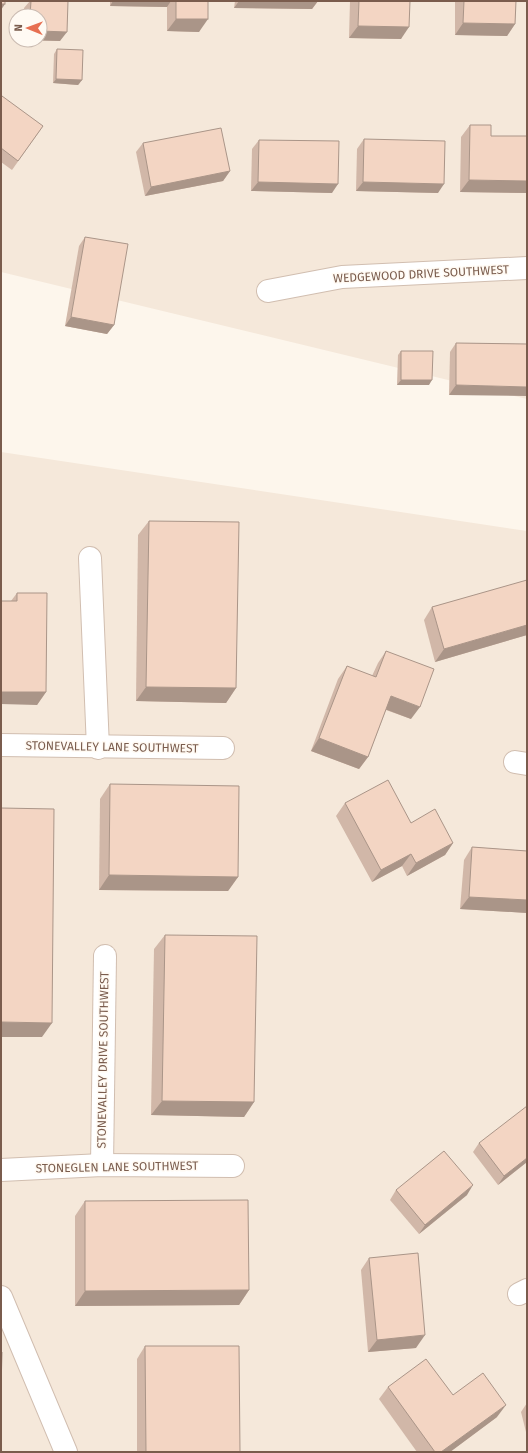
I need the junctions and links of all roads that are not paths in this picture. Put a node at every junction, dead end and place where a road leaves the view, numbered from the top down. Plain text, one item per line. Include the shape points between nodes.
1 (527, 268) edge
2 (268, 291) dead end
3 (90, 558) dead end
4 (1, 745) edge
5 (98, 748) junction
6 (223, 748) dead end
7 (105, 956) dead end
8 (102, 1165) junction
9 (234, 1166) dead end
10 (1, 1170) edge
11 (1, 1297) edge
12 (66, 1452) edge

1 - 2 street, WEDGEWOOD DRIVE SOUTHWEST via 342,277
3 - 5 street
4 - 5 street, STONEVALLEY LANE SOUTHWEST
5 - 6 street, STONEVALLEY LANE SOUTHWEST
7 - 8 street, STONEVALLEY DRIVE SOUTHWEST
8 - 9 street, STONEGLEN LANE SOUTHWEST
8 - 10 street, STONEGLEN LANE SOUTHWEST
11 - 12 street

